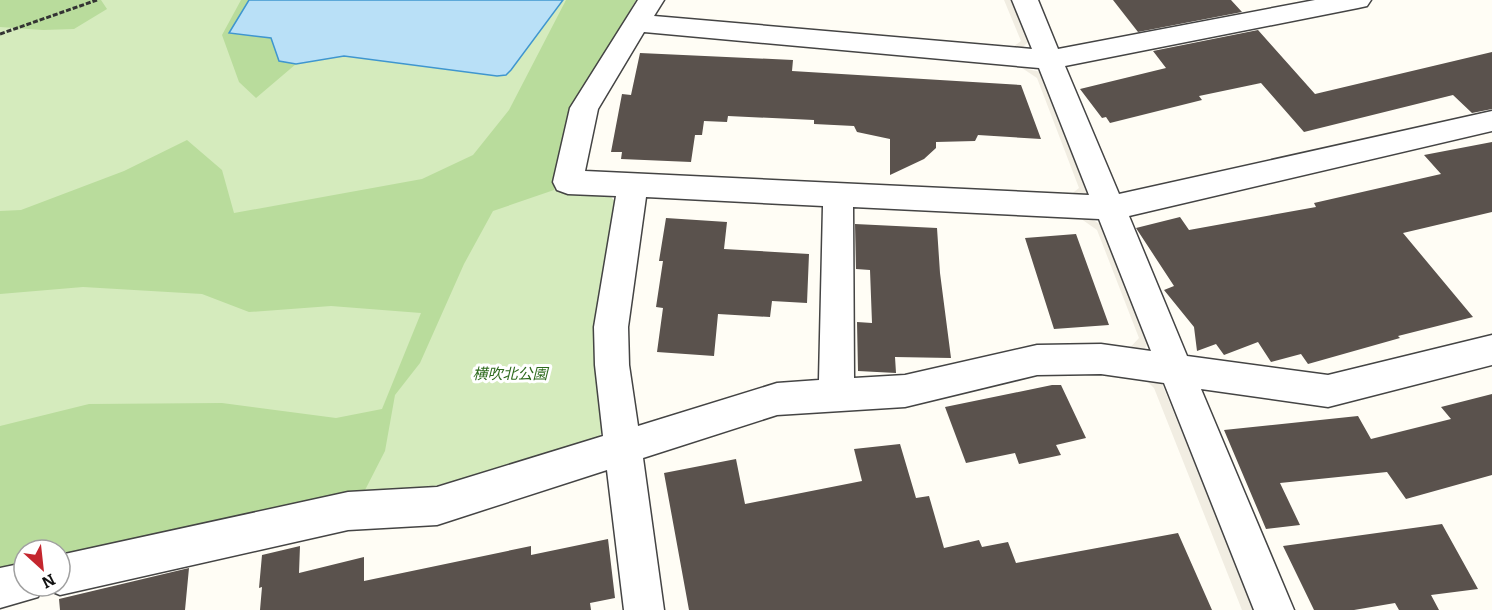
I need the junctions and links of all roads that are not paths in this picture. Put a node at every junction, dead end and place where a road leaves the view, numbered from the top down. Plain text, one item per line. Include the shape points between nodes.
1 (1025, 0) edge
2 (1358, 0) edge
3 (644, 11) edge
4 (1049, 60) junction
5 (1492, 121) edge
6 (633, 185) junction
7 (838, 195) junction
8 (1111, 208) junction
9 (1492, 350) edge
10 (1176, 370) junction
11 (837, 395) junction
12 (623, 449) junction
13 (72, 572) edge
14 (644, 610) edge
15 (1274, 610) edge

1 - 4 street
2 - 4 street
3 - 4 street
3 - 6 street via 584,108 568,182
4 - 8 street
5 - 8 street
6 - 7 street
6 - 12 street via 611,327
7 - 8 street
7 - 11 street
8 - 10 street
9 - 10 street via 1328,391
10 - 11 street via 1101,359 1037,360 905,391
10 - 15 street
11 - 12 street via 777,399
12 - 13 street via 437,506 348,511
12 - 14 street

